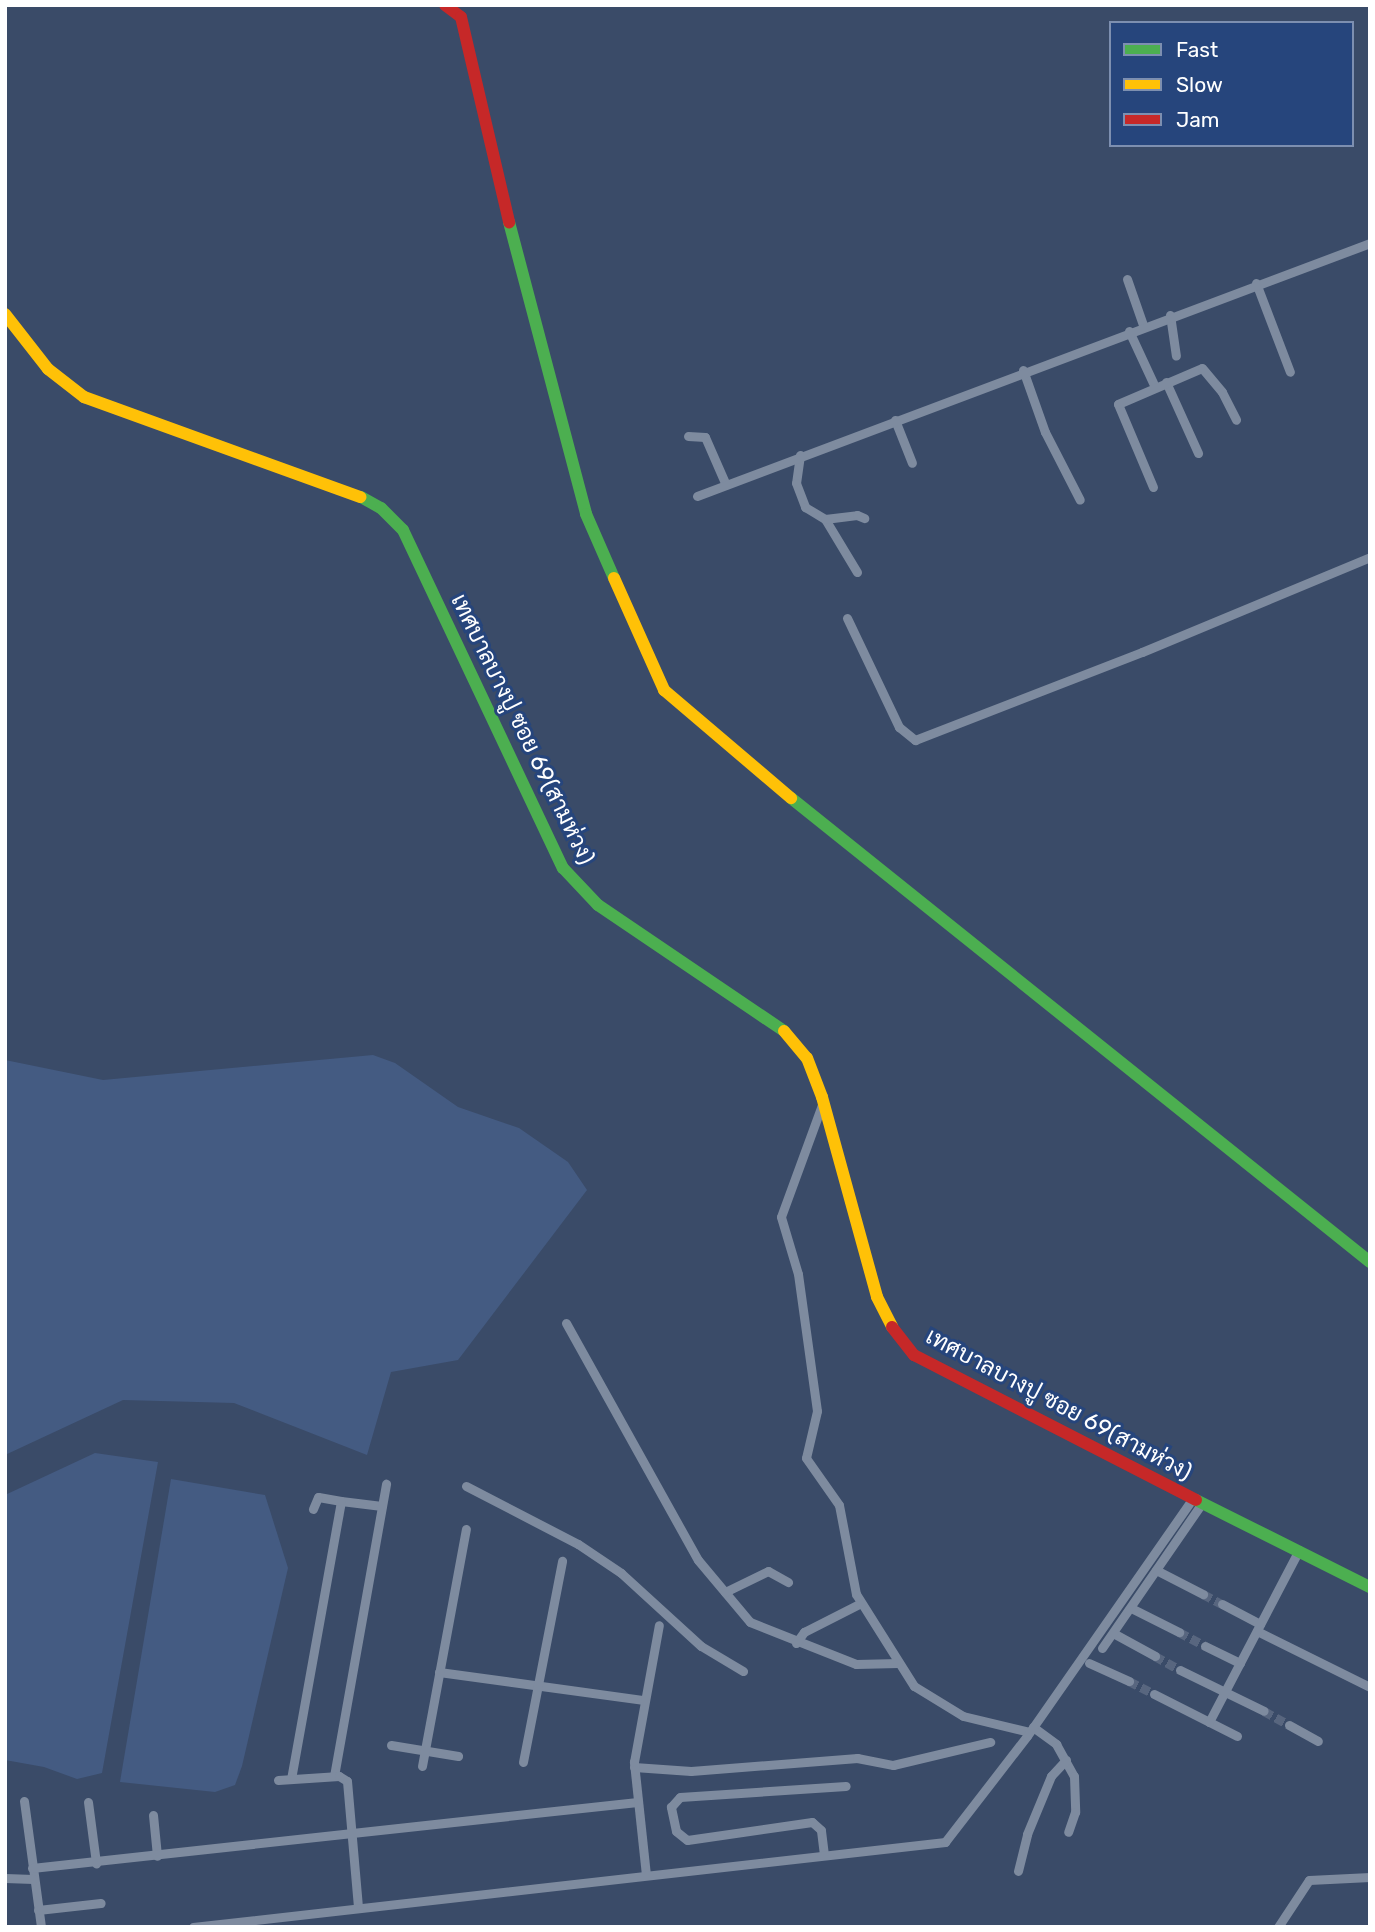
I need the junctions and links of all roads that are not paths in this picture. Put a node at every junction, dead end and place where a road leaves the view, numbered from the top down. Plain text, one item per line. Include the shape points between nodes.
1 (444, 5) edge
2 (1370, 243) edge
3 (1126, 279) dead end
4 (1256, 283) junction
5 (5, 314) edge
6 (1170, 315) junction
7 (1143, 325) junction
8 (1129, 331) junction
9 (1176, 356) dead end
10 (1023, 370) junction
11 (1290, 372) dead end
12 (1166, 382) junction
13 (1155, 387) junction
14 (895, 419) junction
15 (1236, 420) dead end
16 (688, 436) dead end
17 (1198, 453) dead end
18 (800, 455) junction
19 (912, 463) dead end
20 (726, 485) junction
21 (1153, 487) dead end
22 (697, 496) dead end
23 (1080, 500) dead end
24 (825, 519) junction
25 (864, 519) dead end
26 (1370, 557) edge
27 (857, 572) dead end
28 (847, 618) dead end
29 (824, 1101) junction
30 (1370, 1262) edge
31 (566, 1323) dead end
32 (386, 1484) dead end
33 (466, 1486) dead end
34 (1198, 1500) junction
35 (341, 1501) junction
36 (382, 1506) junction
37 (313, 1508) dead end
38 (466, 1529) dead end
39 (1299, 1550) junction
40 (562, 1561) dead end
41 (1156, 1570) junction
42 (788, 1582) dead end
43 (1370, 1587) edge
44 (725, 1591) junction
45 (1203, 1594) tunnel mouth
46 (861, 1603) junction
47 (1222, 1604) tunnel mouth
48 (1131, 1608) junction
49 (659, 1625) dead end
50 (1259, 1628) junction
51 (1179, 1632) tunnel mouth
52 (1113, 1633) junction
53 (796, 1643) junction
54 (1205, 1646) tunnel mouth
55 (1102, 1648) dead end
56 (1155, 1656) tunnel mouth
57 (898, 1663) junction
58 (1089, 1663) dead end
59 (1240, 1663) junction
60 (1180, 1670) tunnel mouth
61 (743, 1671) dead end
62 (439, 1672) junction
63 (1129, 1681) tunnel mouth
64 (535, 1685) junction
65 (1370, 1687) edge
66 (1224, 1693) junction
67 (1154, 1694) tunnel mouth
68 (644, 1700) junction
69 (1264, 1712) tunnel mouth
70 (1209, 1722) junction
71 (1289, 1725) tunnel mouth
72 (1029, 1732) junction
73 (1237, 1736) dead end
74 (1318, 1741) dead end
75 (990, 1742) dead end
76 (391, 1745) dead end
77 (425, 1750) junction
78 (458, 1756) dead end
79 (1065, 1757) junction
80 (523, 1762) dead end
81 (422, 1766) dead end
82 (634, 1767) junction
83 (334, 1776) junction
84 (291, 1779) junction
85 (278, 1780) dead end
86 (846, 1787) dead end
87 (24, 1801) dead end
88 (88, 1802) dead end
89 (637, 1802) junction
90 (153, 1815) dead end
91 (1068, 1832) dead end
92 (351, 1835) junction
93 (824, 1855) junction
94 (157, 1856) junction
95 (96, 1863) junction
96 (32, 1868) junction
97 (1018, 1871) dead end
98 (646, 1875) junction
99 (1370, 1877) edge
100 (5, 1878) edge
101 (33, 1879) junction
102 (101, 1903) dead end
103 (358, 1907) junction
104 (38, 1910) junction
105 (41, 1927) edge
106 (193, 1927) edge
107 (1278, 1927) edge

1 - 30 street via 461,18 469,44 586,514 658,680 673,699
2 - 4 street
3 - 7 street
4 - 6 street
4 - 11 street
5 - 29 street, เทศบาลบางปู ซอย 69(สามห่วง) via 48,369 84,397 354,493 392,519 424,568 563,868 598,905 785,1031 807,1058
6 - 7 street
6 - 9 street
7 - 8 street
8 - 10 street
8 - 13 street
10 - 14 street
10 - 23 street via 1045,432
12 - 13 street
12 - 15 street via 1205,369
12 - 17 street
13 - 21 street via 1118,404
14 - 18 street
14 - 19 street
16 - 20 street via 705,437
18 - 20 street
18 - 24 street via 796,483 800,496 811,513
20 - 22 street
24 - 25 street via 857,515
24 - 27 street
26 - 28 street via 915,740 899,727
29 - 34 street, เทศบาลบางปู ซอย 69(สามห่วง) via 877,1297 899,1341 914,1354
29 - 46 street via 781,1223 798,1274 817,1411 806,1458 836,1499
31 - 44 street via 698,1560
32 - 36 street
33 - 61 street via 578,1544 621,1573 701,1646
34 - 39 street, เทศบาลบางปู ซอย 69(สามห่วง)
34 - 41 street
34 - 72 street
35 - 36 street
35 - 37 street via 317,1497
35 - 84 street
36 - 83 street
38 - 62 street
39 - 43 street, เทศบาลบางปู ซอย 69(สามห่วง)
39 - 50 street
40 - 64 street
41 - 45 street
41 - 48 street
42 - 44 street via 768,1571
44 - 53 street via 755,1626
46 - 53 street via 804,1632
46 - 57 street
47 - 50 street
48 - 51 street
48 - 52 street
49 - 68 street
50 - 59 street
50 - 65 street
52 - 55 street
52 - 56 street
53 - 57 street via 862,1665
54 - 59 street
57 - 72 street via 920,1692 963,1716
58 - 63 street
59 - 66 street
60 - 66 street
62 - 64 street
62 - 77 street
64 - 68 street
64 - 80 street
66 - 69 street
66 - 70 street
67 - 70 street
68 - 82 street
70 - 73 street
71 - 74 street
72 - 79 street via 1056,1744
72 - 93 street via 945,1842
75 - 82 street via 893,1765 857,1758 691,1771
76 - 77 street
77 - 78 street
77 - 81 street
79 - 91 street via 1077,1796
79 - 97 street via 1051,1776 1027,1834
82 - 89 street
83 - 84 street
83 - 92 street via 347,1781
84 - 85 street
86 - 93 street via 680,1797 671,1807 676,1831 687,1840 813,1822 821,1830
87 - 96 street
88 - 95 street
89 - 92 street
89 - 98 street
90 - 94 street
92 - 94 street
92 - 103 street
93 - 98 street
94 - 95 street
95 - 96 street
96 - 101 street
98 - 103 street
99 - 107 street via 1309,1880
100 - 101 street
101 - 104 street
102 - 104 street
103 - 106 street
104 - 105 street

